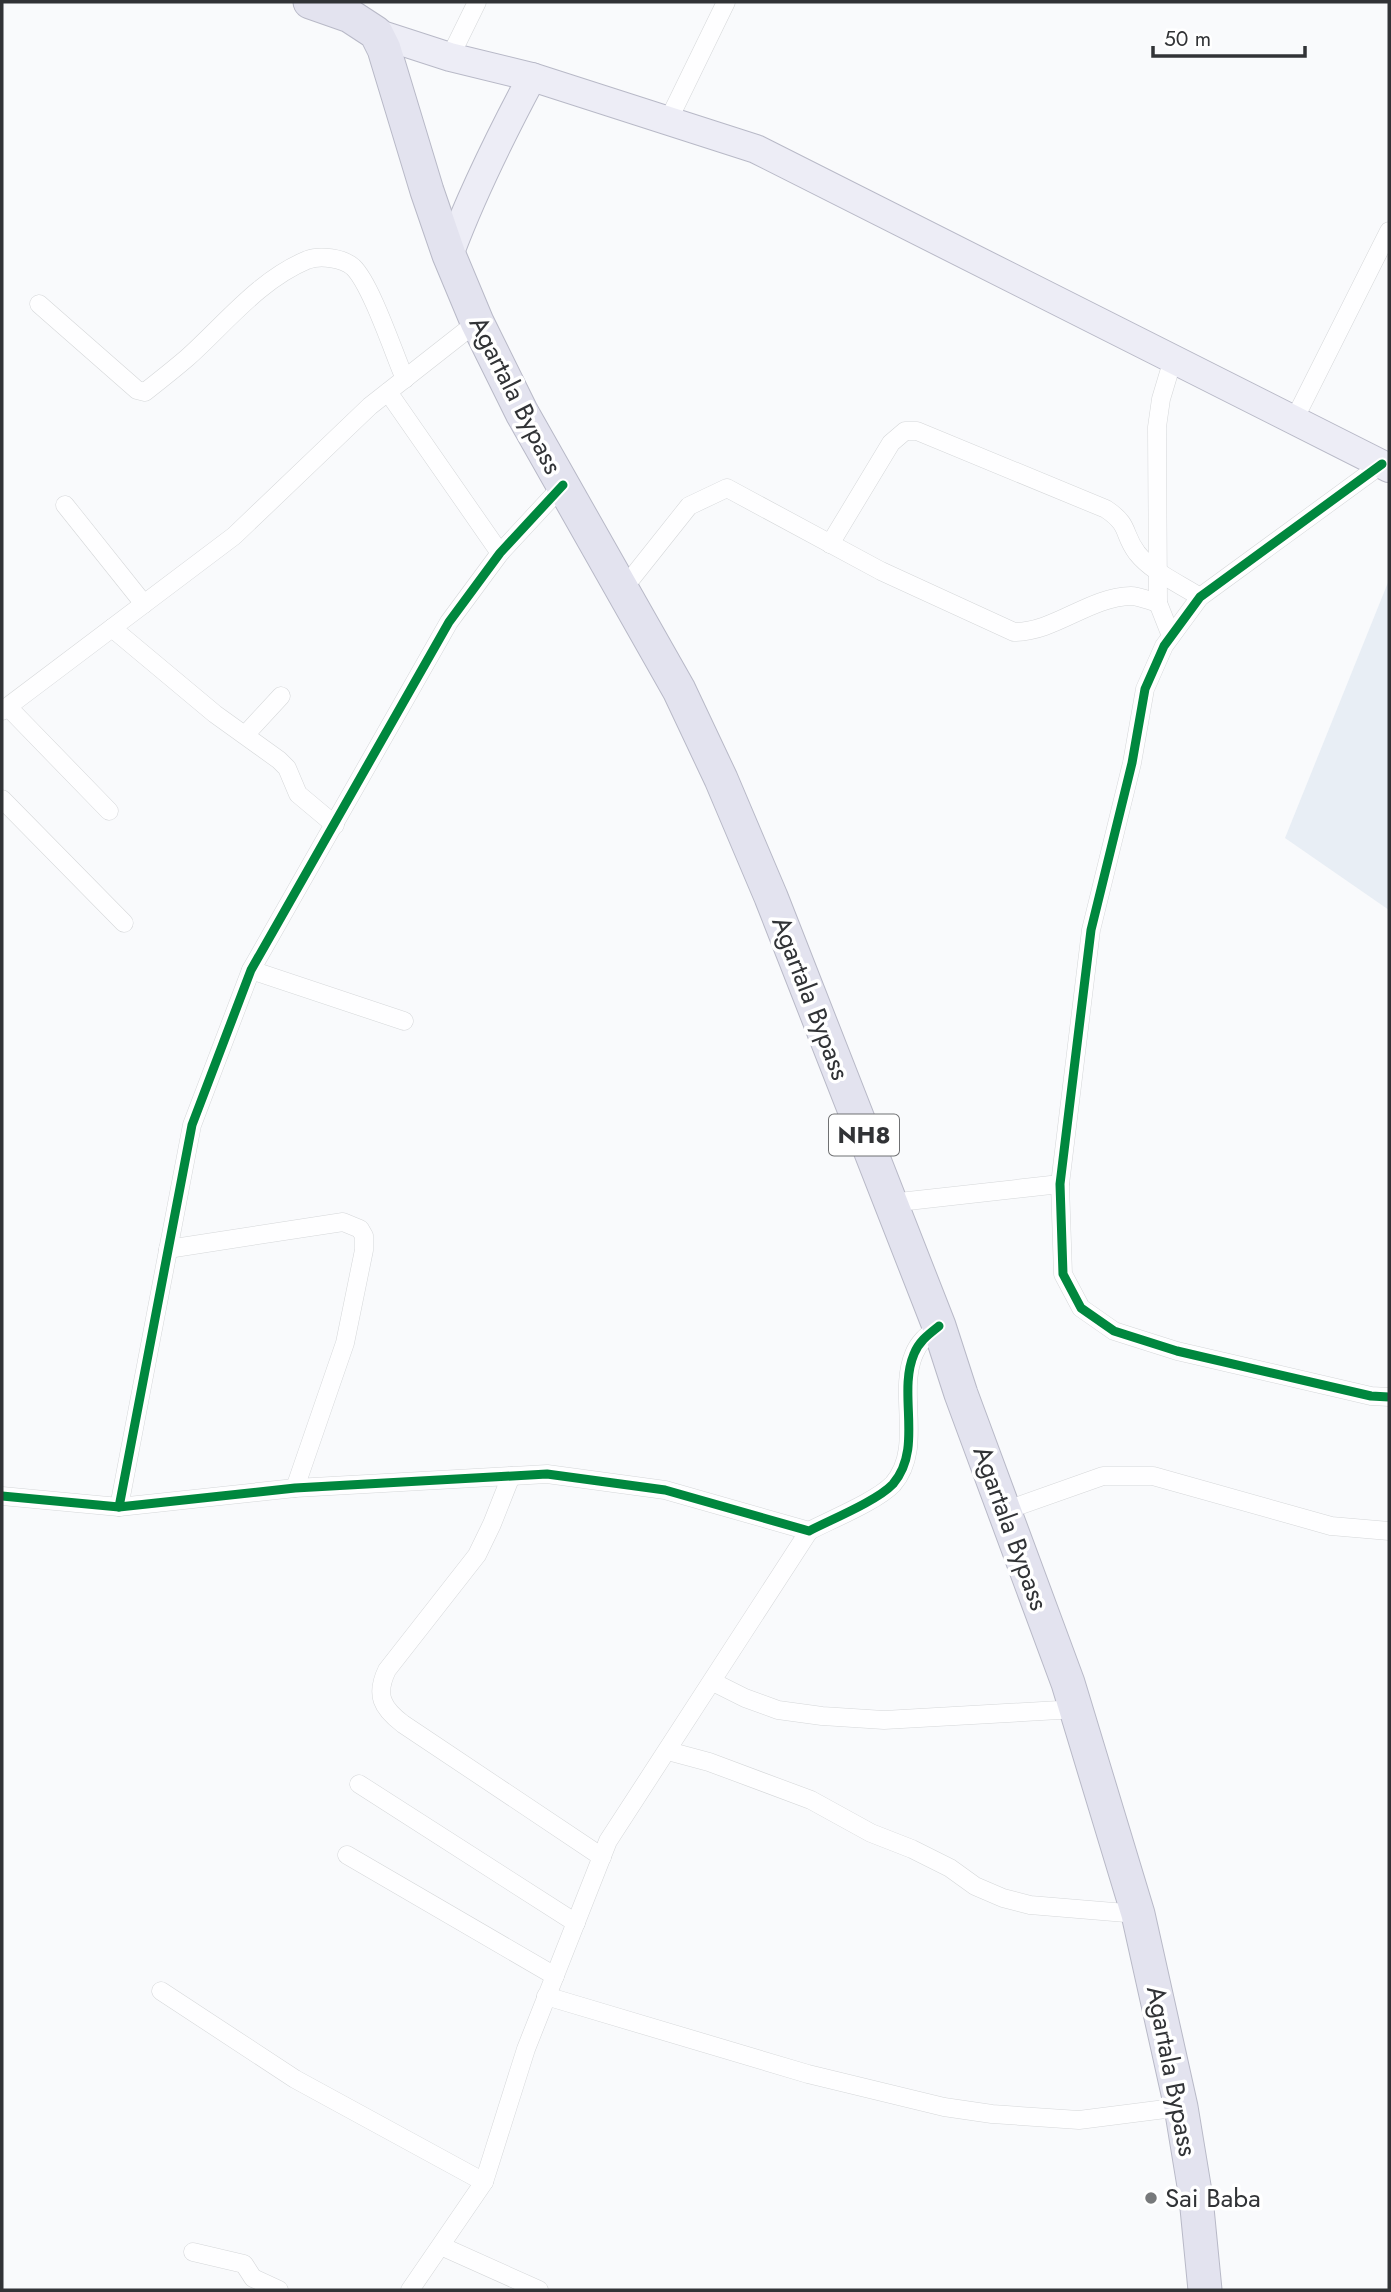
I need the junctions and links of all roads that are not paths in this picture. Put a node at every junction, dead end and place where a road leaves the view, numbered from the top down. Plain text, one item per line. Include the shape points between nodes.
1 (310, 2) edge
2 (477, 2) edge
3 (726, 2) edge
4 (376, 33) junction
5 (450, 57) junction
6 (532, 77) junction
7 (668, 121) junction
8 (1389, 231) edge
9 (449, 255) junction
10 (39, 304) dead end
11 (477, 323) junction
12 (1173, 359) junction
13 (405, 379) junction
14 (388, 392) junction
15 (1294, 420) junction
16 (1386, 466) edge
17 (563, 485) junction
18 (65, 505) dead end
19 (830, 544) junction
20 (500, 553) junction
21 (1157, 570) junction
22 (624, 589) junction
23 (1200, 597) junction
24 (1158, 603) junction
25 (144, 604) junction
26 (112, 628) junction
27 (1171, 636) junction
28 (281, 696) dead end
29 (5, 709) edge
30 (245, 736) junction
31 (2, 799) edge
32 (109, 811) dead end
33 (335, 825) junction
34 (124, 923) dead end
35 (251, 970) junction
36 (404, 1021) dead end
37 (1060, 1184) junction
38 (890, 1203) junction
39 (168, 1249) junction
40 (939, 1326) junction
41 (1389, 1397) edge
42 (511, 1476) junction
43 (295, 1488) junction
44 (2, 1496) edge
45 (119, 1507) junction
46 (1004, 1510) junction
47 (809, 1531) junction
48 (1389, 1531) edge
49 (713, 1682) junction
50 (1076, 1709) junction
51 (668, 1751) junction
52 (359, 1784) dead end
53 (346, 1855) dead end
54 (602, 1857) junction
55 (1138, 1914) junction
56 (576, 1923) junction
57 (555, 1976) junction
58 (161, 1991) dead end
59 (546, 1996) junction
60 (1181, 2107) junction
61 (484, 2182) junction
62 (440, 2246) junction
63 (193, 2252) dead end
64 (279, 2290) edge
65 (410, 2290) edge
66 (539, 2290) edge
67 (1205, 2290) edge

1 - 4 highway via 350,16
2 - 5 street
3 - 7 street
4 - 5 main road
4 - 9 highway, Agartala Bypass / NH8
5 - 6 main road
6 - 7 main road
6 - 9 main road via 496,144
7 - 12 main road via 756,149
8 - 15 street
9 - 11 highway, Agartala Bypass / NH8
10 - 13 street via 127,382 145,392 287,270 310,259 329,258 352,266 365,282
11 - 13 street
11 - 17 highway, Agartala Bypass / NH8
12 - 15 main road
12 - 21 street via 1157,427
13 - 14 street
14 - 20 street
14 - 25 street via 234,536
15 - 16 main road
16 - 23 street
17 - 20 street
17 - 22 highway, Agartala Bypass / NH8
18 - 25 street
19 - 21 street via 891,443 905,431 917,431 1106,509 1122,520 1137,553
19 - 22 street via 727,488 690,506
19 - 24 street via 1014,632 1030,632 1095,604 1132,596
20 - 33 street via 449,622
21 - 23 street
21 - 24 street
22 - 38 highway, Agartala Bypass / NH8 via 679,690 742,825
23 - 27 street
24 - 27 street
25 - 26 street
26 - 29 street
26 - 30 street
27 - 37 street via 1145,689 1132,764 1091,930
28 - 30 street
29 - 32 street
30 - 33 street via 287,768 298,794
31 - 34 street
33 - 35 street
35 - 36 street
35 - 39 street via 192,1125
37 - 38 street
37 - 41 street via 1063,1274 1081,1308 1114,1331 1177,1351
38 - 40 highway, Agartala Bypass / NH8
39 - 43 street via 343,1222 360,1229 364,1236 345,1343
39 - 45 street
40 - 46 highway, Agartala Bypass / NH8
40 - 47 street via 913,1356 907,1458 893,1484
42 - 43 street
42 - 47 street via 547,1474 666,1490
42 - 54 street via 477,1555 387,1670 380,1684 382,1698 387,1712 403,1724
43 - 45 street
44 - 45 street
46 - 48 street via 1103,1476 1153,1476 1331,1526
46 - 50 highway, Agartala Bypass / NH8
47 - 49 street
49 - 50 street via 778,1710 822,1716 884,1720
49 - 51 street
50 - 55 highway, Agartala Bypass / NH8
51 - 54 street
51 - 55 street via 810,1800 1003,1898 1030,1905
52 - 56 street
53 - 57 street
54 - 56 street
55 - 60 highway, Agartala Bypass / NH8
56 - 57 street
57 - 59 street
58 - 61 street via 295,2079
59 - 60 street via 807,2074 944,2107 1079,2120
59 - 61 street
60 - 67 highway, Agartala Bypass / NH8
61 - 62 street
62 - 65 street
62 - 66 street
63 - 64 street via 244,2264 253,2278

